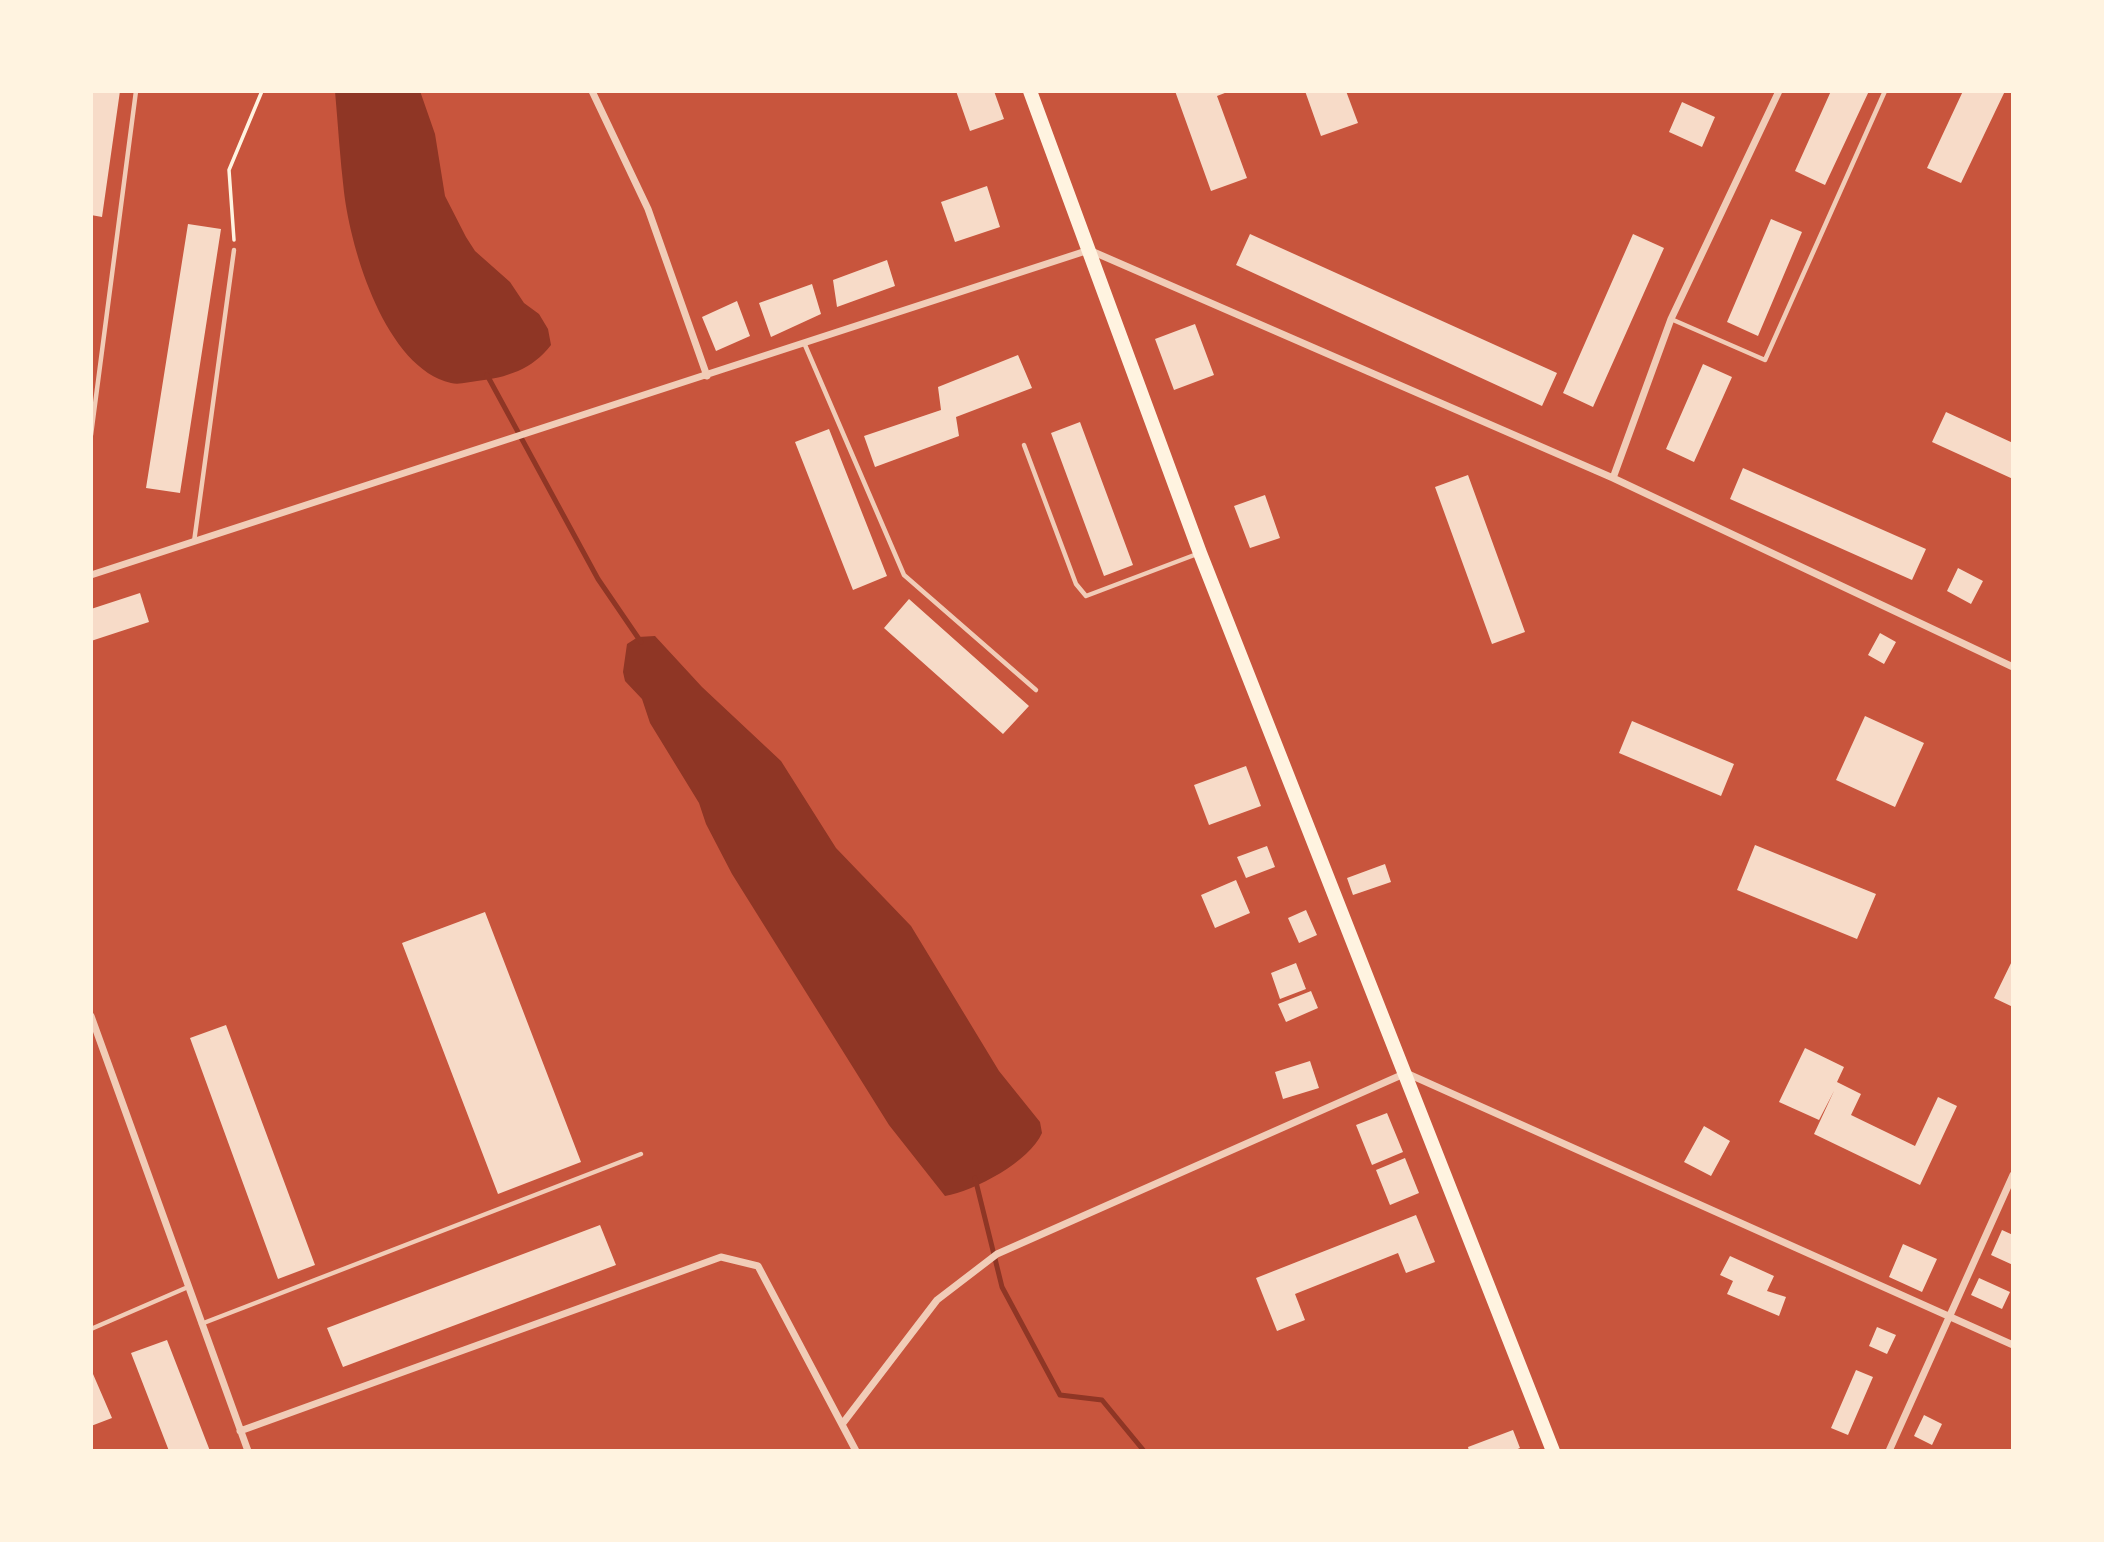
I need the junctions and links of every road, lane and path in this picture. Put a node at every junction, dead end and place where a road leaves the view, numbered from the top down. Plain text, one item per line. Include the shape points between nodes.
1 (136, 91) edge
2 (262, 91) edge
3 (592, 91) edge
4 (1031, 91) edge
5 (1779, 91) edge
6 (1885, 91) edge
7 (234, 250) joint
8 (1089, 250) junction
9 (1671, 320) junction
10 (805, 345) junction
11 (707, 376) junction
12 (91, 435) edge
13 (1024, 445) dead end
14 (1613, 478) junction
15 (194, 542) junction
16 (1200, 553) junction
17 (91, 575) edge
18 (2013, 667) edge
19 (1036, 690) dead end
20 (91, 1016) edge
21 (1406, 1073) junction
22 (640, 1154) dead end
23 (2013, 1175) edge
24 (188, 1287) junction
25 (1950, 1316) junction
26 (201, 1324) junction
27 (91, 1329) edge
28 (2013, 1345) edge
29 (843, 1423) junction
30 (240, 1432) junction
31 (248, 1451) edge
32 (856, 1451) edge
33 (1553, 1451) edge
34 (1889, 1451) edge

1 - 12 lane
2 - 7 path via 229,170
3 - 11 street via 648,209
4 - 8 main road
5 - 9 street
6 - 9 lane via 1765,360
7 - 15 lane
8 - 10 street
8 - 14 street
8 - 16 main road
9 - 14 street
10 - 11 street
10 - 19 lane via 904,575
11 - 15 street
13 - 16 lane via 1076,584 1086,596
14 - 18 street
15 - 17 street
16 - 21 main road
20 - 24 street
21 - 25 street
21 - 29 street via 997,1254 937,1300
21 - 33 main road
22 - 26 lane
23 - 25 street
24 - 26 street
24 - 27 lane
25 - 28 street
25 - 34 street
26 - 30 street
29 - 30 street via 758,1266 721,1257
29 - 32 street
30 - 31 street

